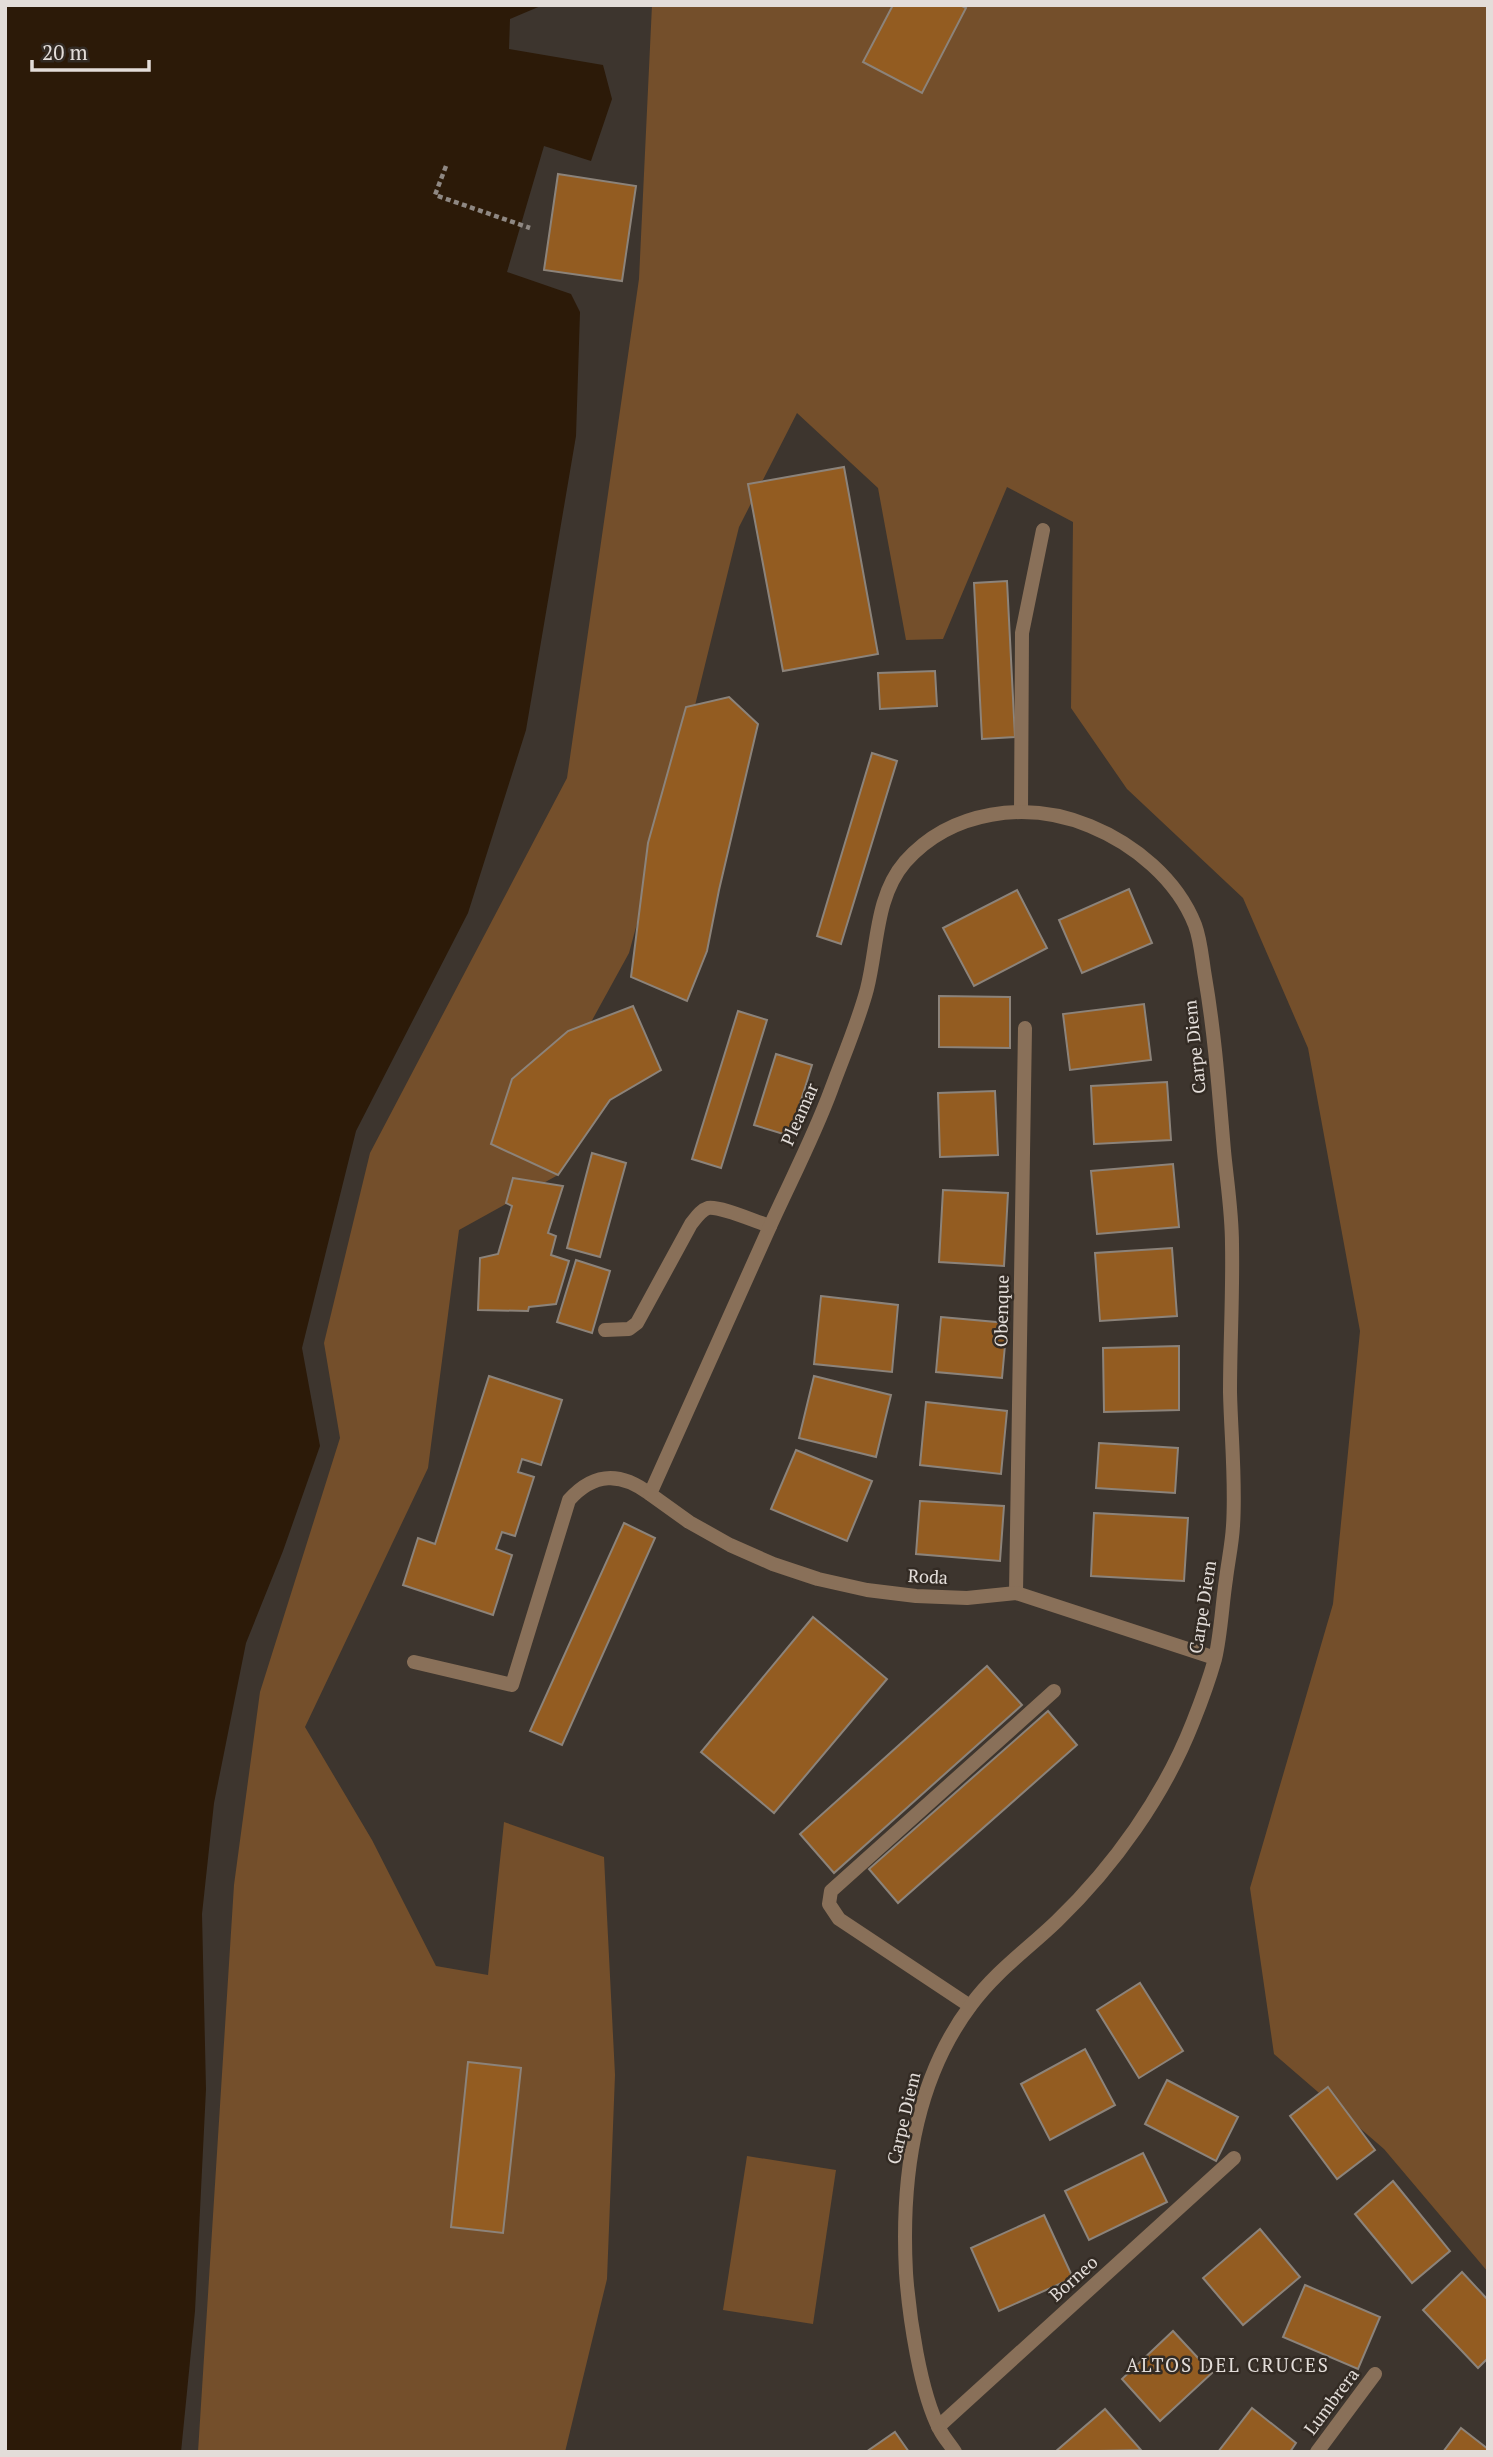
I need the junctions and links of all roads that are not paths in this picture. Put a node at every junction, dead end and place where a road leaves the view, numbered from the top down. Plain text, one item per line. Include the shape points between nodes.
1 (1043, 530) dead end
2 (1021, 812) junction
3 (1025, 1028) dead end
4 (770, 1226) junction
5 (606, 1330) dead end
6 (650, 1494) junction
7 (1016, 1594) junction
8 (1215, 1658) junction
9 (414, 1662) dead end
10 (1054, 1691) dead end
11 (970, 2006) junction
12 (1234, 2158) dead end
13 (1375, 2374) dead end
14 (938, 2427) junction
15 (955, 2452) edge
16 (1317, 2452) edge

1 - 2 street via 1022,633
2 - 4 street, Pleamar via 972,818 948,828 912,855 887,888 866,993 828,1099
2 - 8 street, Carpe Diem via 1080,822 1134,849 1170,885 1197,929 1213,1022 1233,1239 1233,1525
3 - 7 street, Obenque
4 - 5 street via 720,1210 708,1208 700,1213 637,1323 629,1329
4 - 6 street, Pleamar
6 - 7 street, Roda via 730,1545 818,1579 916,1596
6 - 9 street, Roda via 638,1484 607,1478 591,1482 569,1500 512,1685
7 - 8 street, Roda
8 - 11 street, Carpe Diem via 1191,1726 1141,1819 1084,1893 994,1977
10 - 11 street via 831,1891 829,1904 839,1919
11 - 14 street, Carpe Diem via 927,2085 907,2192 907,2292 921,2372
12 - 14 street, Borneo
13 - 16 street, Lumbrera
14 - 15 street, Carpe Diem

